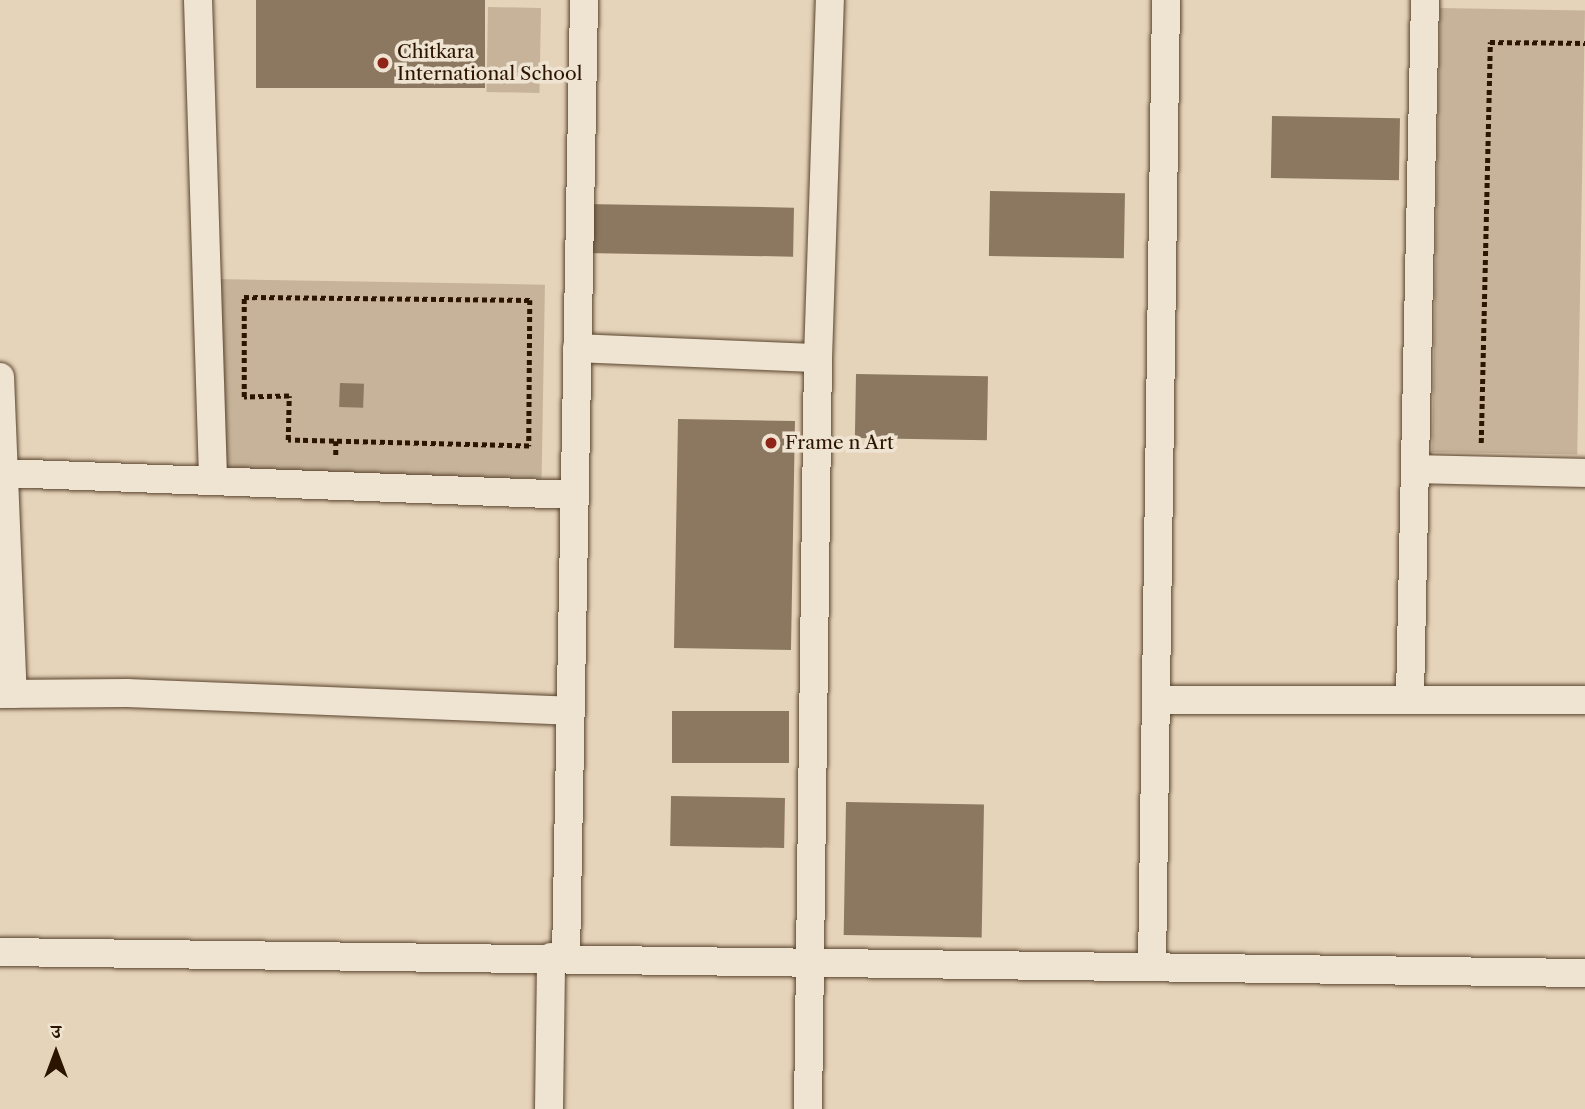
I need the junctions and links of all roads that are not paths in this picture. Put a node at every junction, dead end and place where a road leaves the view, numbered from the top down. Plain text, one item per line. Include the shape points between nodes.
1 (198, 0) edge
2 (584, 0) edge
3 (830, 0) edge
4 (1166, 0) edge
5 (1424, 0) edge
6 (577, 348) junction
7 (818, 358) junction
8 (0, 377) edge
9 (1415, 469) junction
10 (4, 472) junction
11 (1585, 473) edge
12 (213, 481) junction
13 (575, 495) junction
14 (7, 694) edge
15 (1410, 697) junction
16 (1156, 700) junction
17 (1585, 700) edge
18 (570, 711) junction
19 (0, 952) edge
20 (558, 957) junction
21 (810, 963) junction
22 (1152, 967) junction
23 (1585, 973) edge
24 (549, 1109) edge
25 (807, 1109) edge

1 - 12 street
2 - 6 street
3 - 7 street
4 - 16 street
5 - 9 street
6 - 7 street
6 - 13 street
7 - 21 street
8 - 10 street
9 - 11 street
9 - 15 street
10 - 12 street
10 - 14 street
12 - 13 street
13 - 18 street
14 - 18 street via 127,694
15 - 16 street
15 - 17 street
16 - 22 street
18 - 20 street
19 - 20 street
20 - 21 street
20 - 24 street
21 - 22 street
21 - 25 street
22 - 23 street

